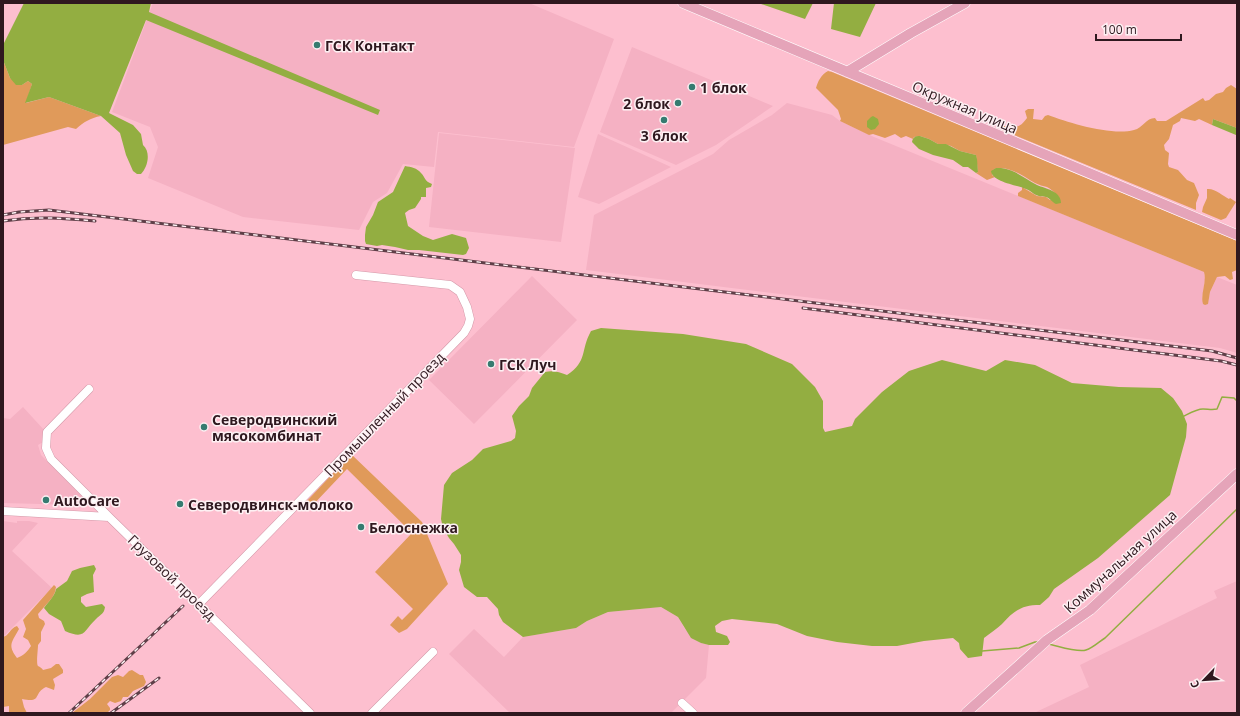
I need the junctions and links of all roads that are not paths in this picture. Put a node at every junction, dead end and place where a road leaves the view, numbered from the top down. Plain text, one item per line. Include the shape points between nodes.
1 (683, 3) edge
2 (965, 3) edge
3 (847, 72) junction
4 (1237, 236) edge
5 (356, 275) dead end
6 (89, 389) dead end
7 (1237, 474) edge
8 (3, 511) edge
9 (109, 517) junction
10 (199, 604) junction
11 (432, 652) dead end
12 (682, 703) dead end
13 (310, 713) edge
14 (372, 713) edge
15 (693, 713) edge
16 (966, 713) edge

1 - 3 main road, Окружная улица
2 - 3 main road
3 - 4 main road, Окружная улица
5 - 10 street, Промышленный проезд via 450,285 460,292 467,307 470,319 468,326
6 - 9 street, Грузовой проезд via 47,432 46,448 51,459
7 - 16 main road, Коммунальная улица via 1090,610 1047,640
8 - 9 street
9 - 10 street, Грузовой проезд
10 - 13 street, Грузовой проезд
11 - 14 street
12 - 15 street

